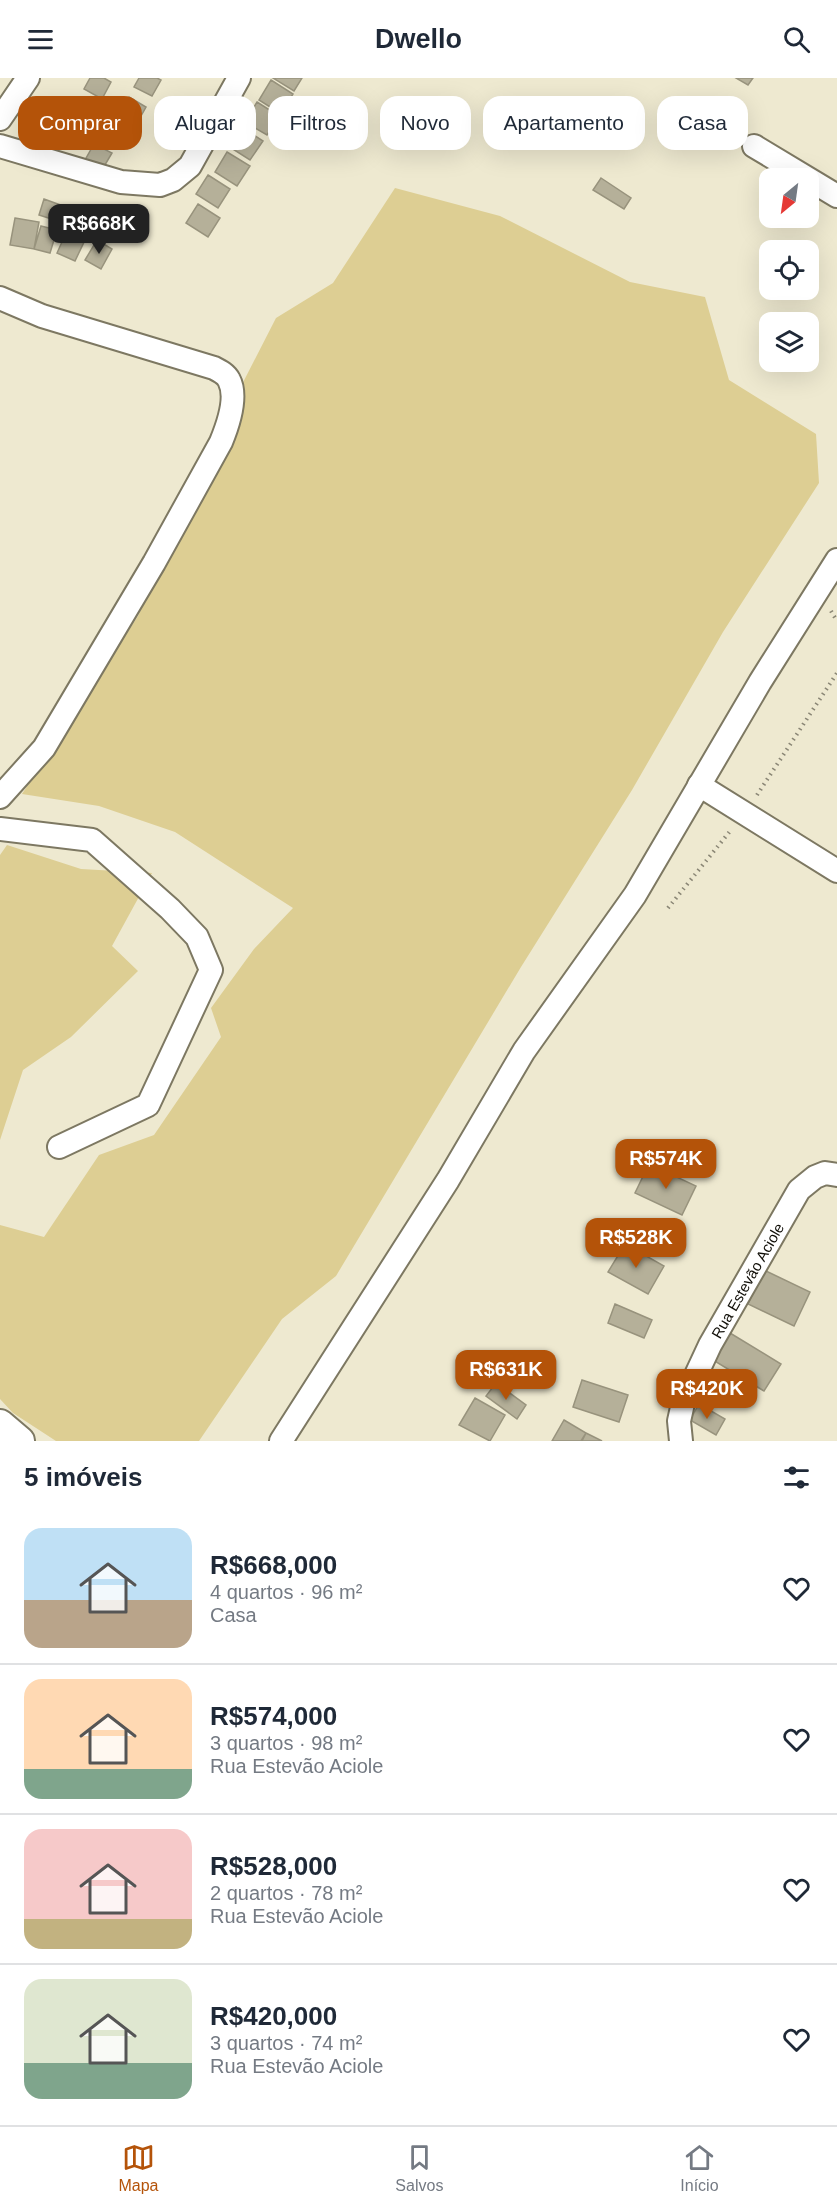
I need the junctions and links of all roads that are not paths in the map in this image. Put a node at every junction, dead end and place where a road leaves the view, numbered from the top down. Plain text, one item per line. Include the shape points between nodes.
1 (28, 78) edge
2 (239, 78) edge
3 (0, 119) edge
4 (0, 146) edge
5 (754, 146) dead end
6 (837, 196) edge
7 (0, 298) edge
8 (837, 560) edge
9 (699, 786) junction
10 (0, 797) edge
11 (0, 829) edge
12 (837, 871) edge
13 (59, 1147) dead end
14 (837, 1175) edge
15 (0, 1424) edge
16 (20, 1441) edge
17 (281, 1441) edge
18 (681, 1441) edge

1 - 3 street
2 - 4 street via 190,166 160,185 120,182
5 - 6 street
7 - 10 street via 42,316 214,368 230,382 231,394 221,442 165,544 44,748
8 - 9 street
9 - 12 street
9 - 17 street via 635,895 524,1051 448,1180
11 - 13 street via 92,840 196,937 211,970 148,1105
14 - 18 street, Rua Estevão Aciole via 819,1174 799,1190 694,1377 678,1421
15 - 16 street

